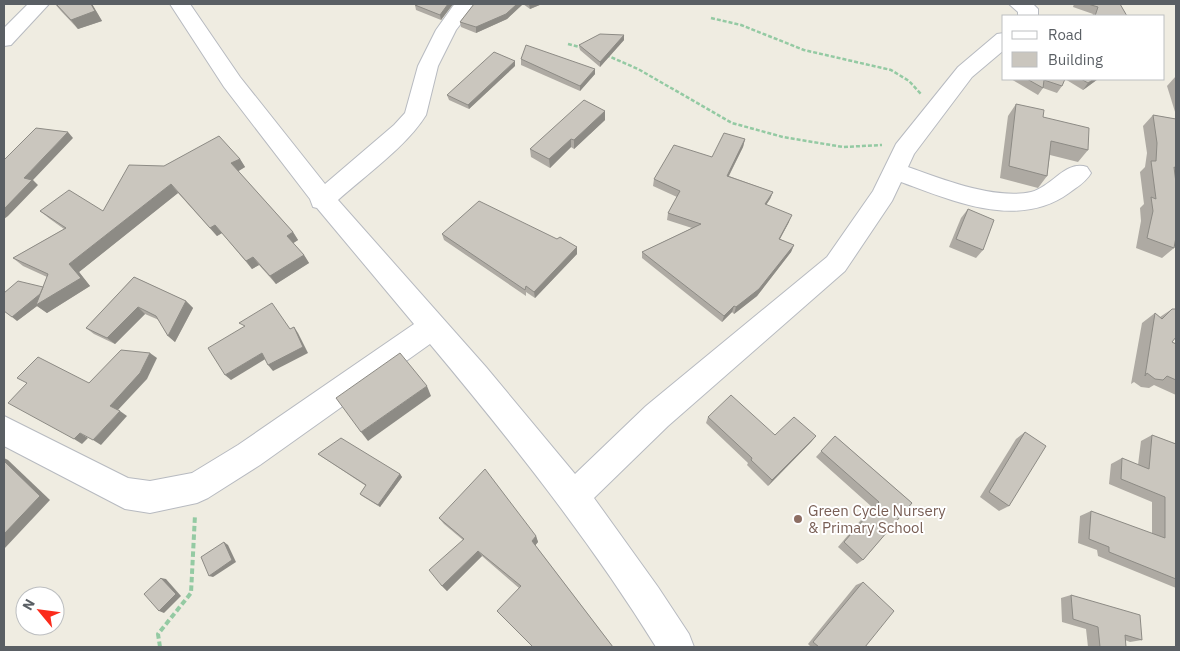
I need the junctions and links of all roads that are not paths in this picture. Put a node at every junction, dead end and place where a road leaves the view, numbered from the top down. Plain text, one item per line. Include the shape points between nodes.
1 (39, 4) edge
2 (180, 4) edge
3 (466, 4) edge
4 (1019, 4) edge
5 (1028, 15) edge
6 (4, 40) edge
7 (1002, 41) edge
8 (895, 171) junction
9 (1079, 173) dead end
10 (322, 200) junction
11 (432, 327) junction
12 (4, 430) edge
13 (574, 496) junction
14 (676, 647) edge

1 - 6 street
2 - 10 street via 249,106
3 - 10 street via 446,30 428,66 415,115 402,131
4 - 5 street via 1028,9
7 - 8 street via 965,72 910,143
8 - 9 street via 978,198 1023,201 1043,198
8 - 13 street via 883,196 836,264 656,416
10 - 11 street
11 - 12 street via 196,487 150,497 126,493
11 - 13 street
13 - 14 street

